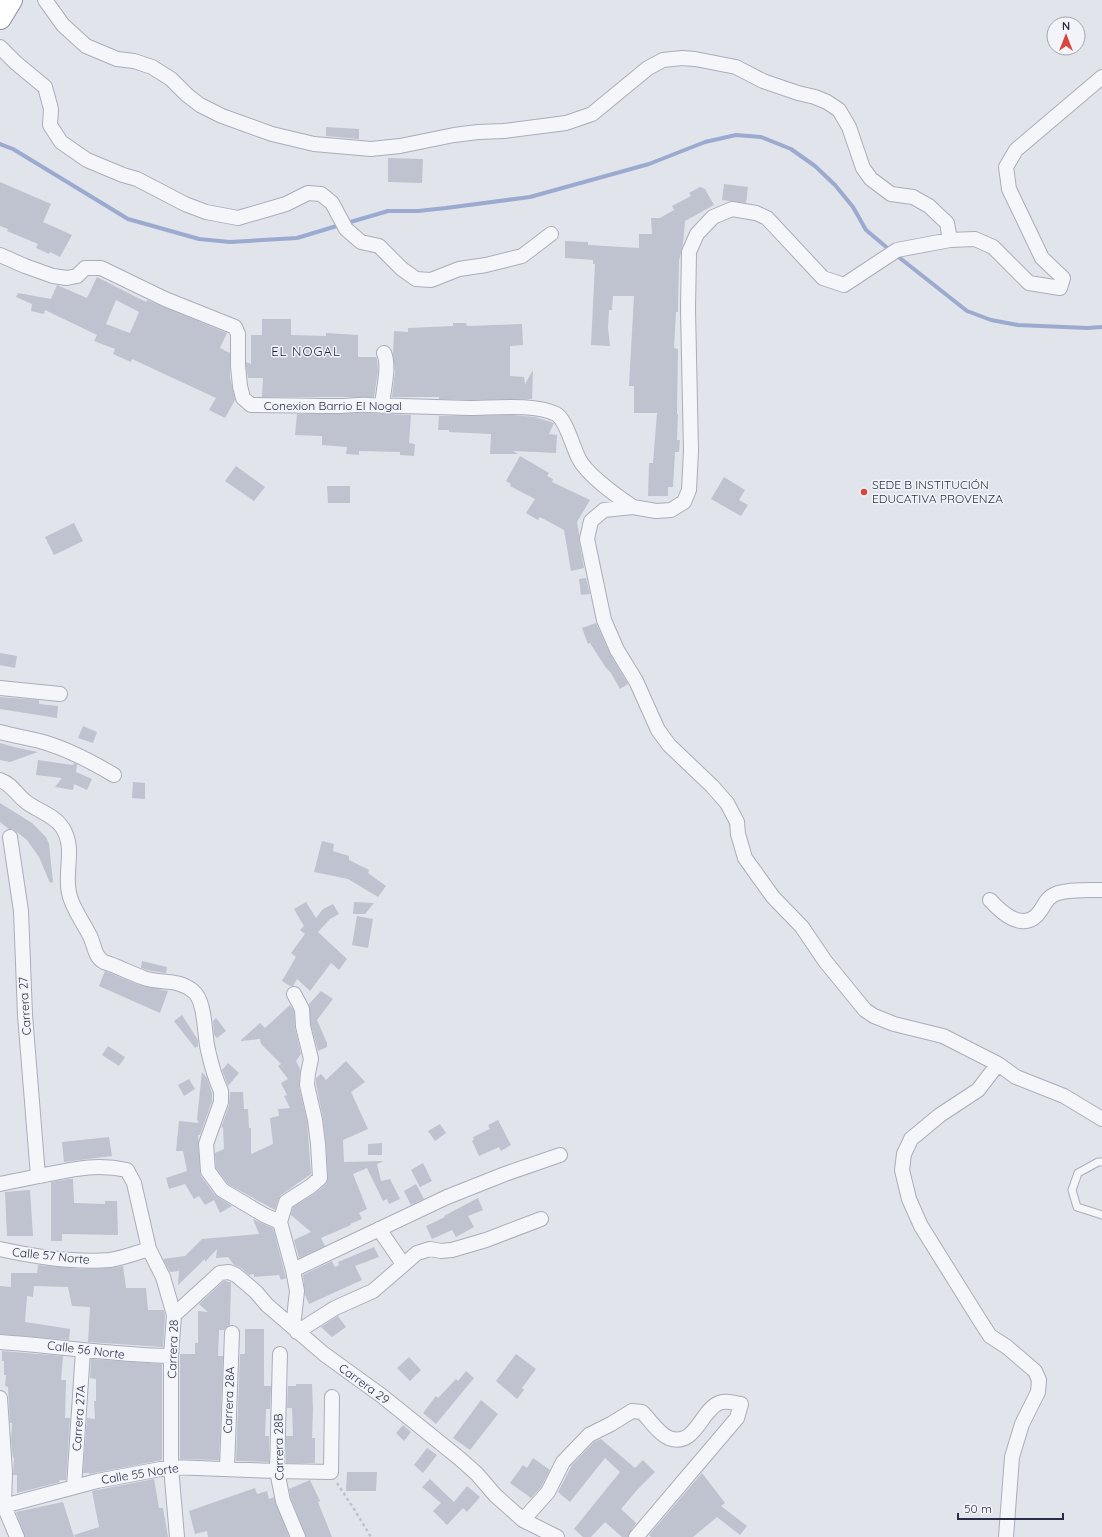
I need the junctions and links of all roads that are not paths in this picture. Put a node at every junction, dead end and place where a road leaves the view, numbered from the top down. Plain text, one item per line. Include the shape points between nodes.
1 (11, 0) edge
2 (45, 0) edge
3 (0, 18) edge
4 (0, 47) edge
5 (1102, 77) edge
6 (551, 234) dead end
7 (950, 240) junction
8 (0, 255) edge
9 (384, 353) dead end
10 (382, 406) junction
11 (632, 507) junction
12 (0, 688) edge
13 (60, 694) dead end
14 (0, 732) edge
15 (114, 775) dead end
16 (0, 780) edge
17 (10, 837) dead end
18 (1102, 890) edge
19 (990, 900) dead end
20 (294, 994) dead end
21 (998, 1064) junction
22 (1102, 1119) edge
23 (560, 1155) dead end
24 (1102, 1162) edge
25 (38, 1176) junction
26 (0, 1184) edge
27 (1102, 1215) edge
28 (541, 1219) dead end
29 (280, 1222) junction
30 (379, 1229) junction
31 (0, 1249) edge
32 (149, 1249) junction
33 (403, 1264) junction
34 (293, 1270) junction
35 (174, 1315) junction
36 (295, 1330) junction
37 (232, 1333) dead end
38 (0, 1342) edge
39 (83, 1350) junction
40 (280, 1354) dead end
41 (171, 1356) junction
42 (332, 1397) dead end
43 (0, 1398) edge
44 (171, 1467) junction
45 (227, 1468) junction
46 (277, 1471) junction
47 (74, 1487) junction
48 (2, 1507) edge
49 (523, 1520) junction
50 (18, 1537) edge
51 (177, 1537) edge
52 (298, 1537) edge
53 (557, 1537) edge
54 (636, 1537) edge
55 (1006, 1537) edge

1 - 3 highway
2 - 7 street via 63,25 86,46 117,59 152,67 171,79 200,105 222,116 272,134 314,144 371,149 454,135 566,123 592,114 648,68 663,60 695,59 736,67 763,81 827,102 839,110 849,127 863,168 871,179 891,194 913,197 928,206 947,223
4 - 6 street via 45,87 51,109 50,125 61,142 87,160 137,179 206,212 238,218 286,204 308,193 321,194 332,203 346,229 361,242 379,246 416,279 431,280 460,269 522,256
5 - 7 street via 1016,150 1006,167 1009,189 1042,258 1063,278 1060,288 1029,284 993,246 975,239
7 - 11 street via 897,250 844,285 823,278 767,218 756,213 732,209 713,217 696,234 689,252 689,490 684,502 671,510 656,511
8 - 10 street, Conexion Barrio El Nogal via 53,276 67,278 77,276 85,268 101,268 165,299 235,327 238,334 240,386 243,398 251,405
9 - 10 street via 387,370
10 - 11 street, Conexion Barrio El Nogal via 529,408 558,414 566,427 579,461 608,489
11 - 21 street via 604,510 591,521 587,539 604,620 616,650 636,681 658,730 727,803 737,822 745,858 773,897 802,927 825,961 865,1010 894,1024 943,1036
12 - 13 street
14 - 15 street via 59,748 91,761
16 - 29 street via 12,786 25,801 61,826 69,848 69,894 99,959 145,978 182,984 195,992 201,1004 206,1029 205,1038 222,1097 206,1144 208,1171 222,1190
17 - 25 street, Carrera 27 via 21,911 25,1015
18 - 19 street via 1058,893 1046,901 1038,914 1025,921 1003,913
20 - 29 street via 302,1009 303,1026 311,1059 307,1086 316,1126 320,1178 286,1202
21 - 22 street via 1016,1077 1064,1096
21 - 55 street via 978,1090 940,1115 911,1139 904,1154 902,1170 909,1199 921,1226 990,1336 1035,1371 1039,1380 1038,1392 1022,1424 1012,1457
23 - 30 street via 447,1197
24 - 27 lane via 1078,1173 1072,1190 1077,1207
25 - 26 street
25 - 32 street, Carrera 28 via 72,1168 113,1167 127,1170 134,1183
28 - 33 street via 452,1250 430,1249 418,1253
29 - 34 street
30 - 33 street
30 - 34 street
31 - 32 street, Calle 57 Norte via 87,1261 112,1260
32 - 35 street, Carrera 28 via 163,1277
33 - 36 street via 373,1291
34 - 36 street via 297,1291
35 - 36 street, Carrera 29 via 220,1273 229,1272 236,1274
35 - 41 street, Carrera 28
36 - 49 street, Carrera 29 via 459,1458
37 - 45 street, Carrera 28A
38 - 39 street, Calle 56 Norte
39 - 41 street, Calle 56 Norte
39 - 47 street, Carrera 27A
40 - 46 street, Carrera 28B
41 - 44 street, Carrera 28
42 - 46 street, Calle 55 Norte via 331,1472
43 - 48 street via 5,1472
44 - 45 street, Calle 55 Norte
44 - 47 street, Calle 55 Norte
44 - 51 street, Carrera 28
45 - 46 street, Calle 55 Norte
46 - 52 street, Carrera 28B via 283,1501
47 - 48 street, Calle 55 Norte
48 - 50 street
49 - 53 street, Carrera 29
49 - 54 street via 548,1492 563,1462 574,1450 589,1435 622,1416 632,1411 642,1412 669,1438 680,1440 690,1435 711,1407 720,1402 741,1404 737,1418

